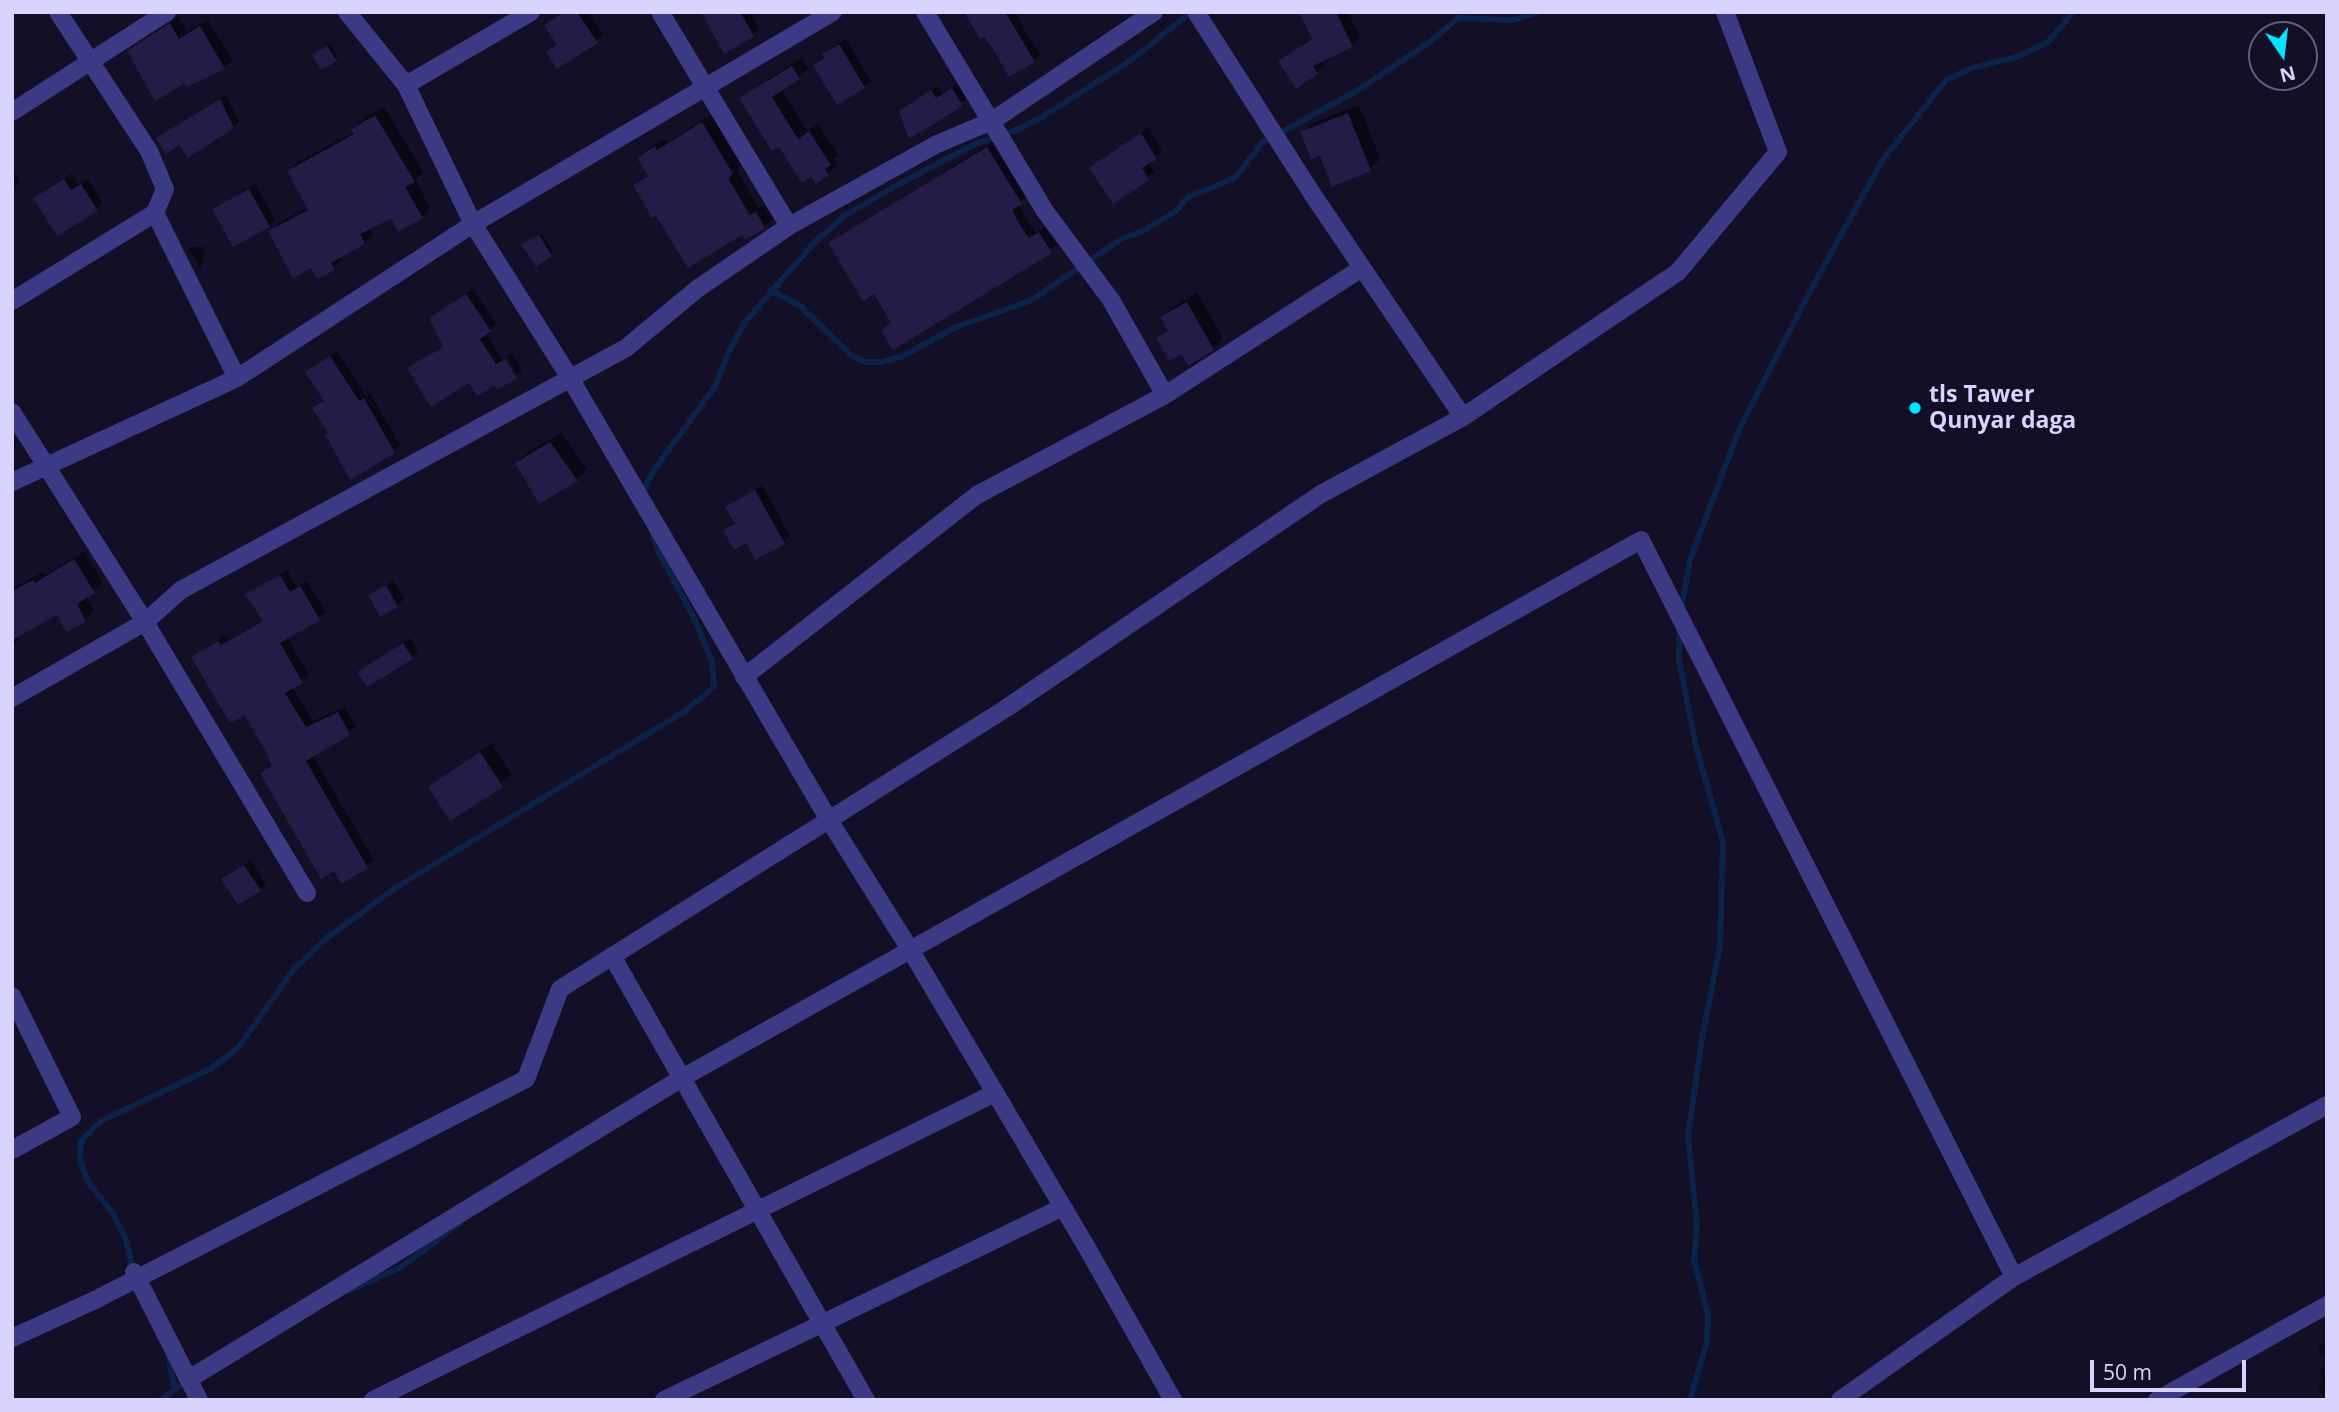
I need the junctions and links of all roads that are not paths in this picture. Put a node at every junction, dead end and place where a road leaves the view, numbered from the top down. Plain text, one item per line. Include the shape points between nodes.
1 (58, 12) edge
2 (167, 12) edge
3 (346, 12) edge
4 (531, 12) edge
5 (660, 12) edge
6 (833, 12) edge
7 (925, 12) edge
8 (1154, 12) edge
9 (1196, 12) edge
10 (1725, 12) edge
11 (91, 63) junction
12 (406, 85) junction
13 (706, 86) junction
14 (12, 112) edge
15 (992, 121) junction
16 (155, 213) junction
17 (473, 224) junction
18 (789, 226) junction
19 (1362, 268) junction
20 (12, 301) edge
21 (237, 378) junction
22 (570, 378) junction
23 (1165, 395) junction
24 (14, 417) edge
25 (1463, 417) junction
26 (44, 466) junction
27 (12, 482) edge
28 (145, 622) junction
29 (744, 677) junction
30 (12, 698) edge
31 (828, 820) junction
32 (307, 893) dead end
33 (911, 951) junction
34 (612, 956) junction
35 (12, 996) edge
36 (682, 1078) junction
37 (995, 1093) junction
38 (2327, 1105) edge
39 (12, 1150) edge
40 (1063, 1207) junction
41 (757, 1210) junction
42 (135, 1276) junction
43 (2014, 1277) junction
44 (2327, 1306) edge
45 (822, 1324) junction
46 (12, 1338) edge
47 (189, 1379) junction
48 (199, 1400) edge
49 (373, 1400) edge
50 (664, 1400) edge
51 (866, 1400) edge
52 (1173, 1400) edge
53 (1840, 1400) edge
54 (2157, 1400) edge

1 - 11 street
2 - 11 street
3 - 12 street
4 - 12 street
5 - 13 street
6 - 13 street
7 - 15 street
8 - 15 street
9 - 19 street
10 - 25 street via 1778,152 1678,272
11 - 14 street
11 - 16 street via 149,151 164,189
12 - 17 street
13 - 17 street
13 - 18 street
15 - 18 street via 937,144
15 - 23 street via 1045,211 1111,300
16 - 20 street
16 - 21 street
17 - 21 street
17 - 22 street
18 - 22 street via 697,289 626,348
19 - 23 street
19 - 25 street
21 - 26 street
22 - 28 street via 181,590
22 - 29 street
23 - 29 street via 977,495
24 - 26 street
25 - 31 street via 1321,495 1005,709
26 - 27 street
26 - 28 street
28 - 30 street
28 - 32 street
29 - 31 street
31 - 33 street
31 - 34 street
33 - 36 street
33 - 37 street
33 - 43 street via 1641,540
34 - 36 street
34 - 42 street via 560,989 526,1079
35 - 39 street via 72,1117
36 - 41 street
36 - 47 street
37 - 40 street
37 - 41 street
38 - 43 street
40 - 45 street
40 - 52 street
41 - 45 street
41 - 49 street
42 - 46 street
42 - 47 street
43 - 53 street
44 - 54 street
45 - 50 street
45 - 51 street
47 - 48 street

